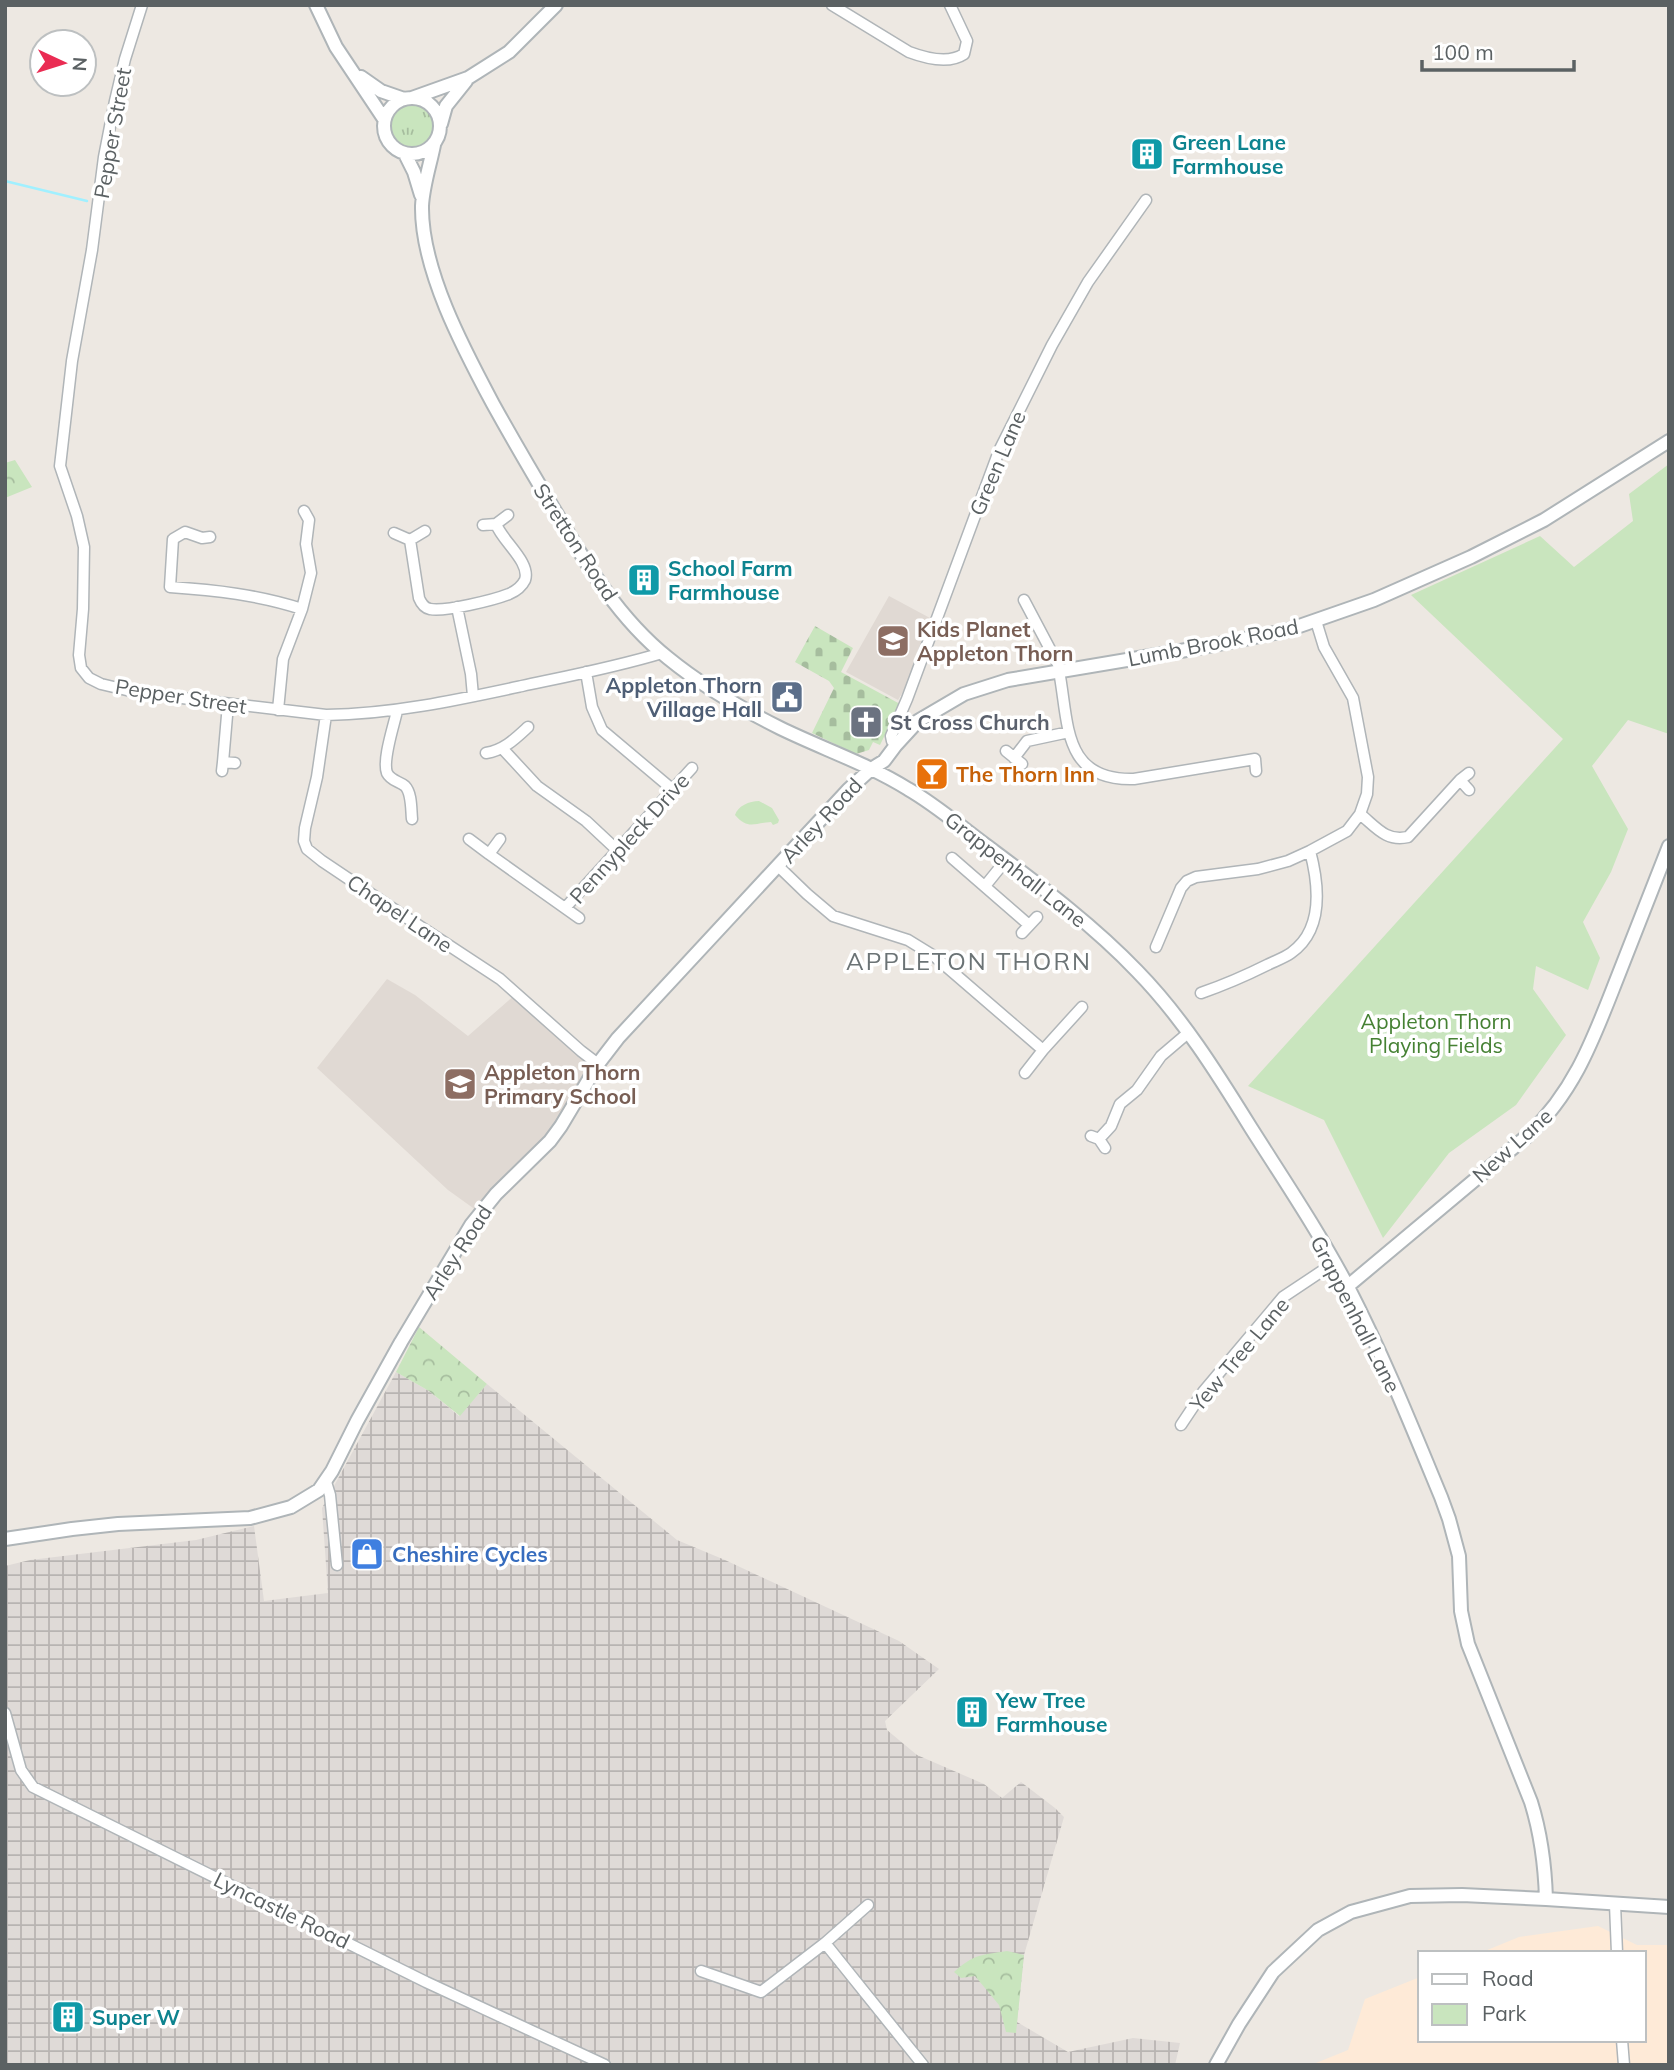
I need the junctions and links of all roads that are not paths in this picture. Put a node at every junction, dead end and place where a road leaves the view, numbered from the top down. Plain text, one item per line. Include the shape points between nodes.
1 (142, 5) edge
2 (316, 5) edge
3 (556, 5) edge
4 (832, 5) edge
5 (950, 5) edge
6 (352, 71) junction
7 (468, 78) junction
8 (408, 98) junction
9 (384, 119) junction
10 (441, 124) junction
11 (434, 145) junction
12 (405, 154) junction
13 (422, 199) junction
14 (1146, 200) dead end
15 (1669, 440) edge
16 (303, 509) dead end
17 (508, 516) dead end
18 (496, 524) junction
19 (483, 525) dead end
20 (425, 531) dead end
21 (394, 533) dead end
22 (210, 537) dead end
23 (410, 540) junction
24 (1024, 600) dead end
25 (457, 607) junction
26 (302, 609) junction
27 (1316, 621) junction
28 (662, 653) junction
29 (1060, 671) junction
30 (586, 672) junction
31 (473, 696) junction
32 (228, 704) junction
33 (278, 710) junction
34 (397, 711) junction
35 (326, 715) junction
36 (528, 727) dead end
37 (1069, 732) junction
38 (896, 745) junction
39 (502, 748) junction
40 (486, 753) dead end
41 (1014, 758) dead end
42 (235, 763) dead end
43 (692, 768) dead end
44 (870, 769) junction
45 (1256, 771) dead end
46 (1469, 773) dead end
47 (1460, 780) junction
48 (673, 789) junction
49 (1469, 790) dead end
50 (1360, 814) junction
51 (412, 819) dead end
52 (468, 839) dead end
53 (500, 839) dead end
54 (1669, 846) edge
55 (617, 850) junction
56 (1310, 852) junction
57 (489, 854) junction
58 (952, 858) dead end
59 (1006, 860) junction
60 (778, 866) junction
61 (985, 886) junction
62 (565, 908) junction
63 (579, 918) dead end
64 (1030, 925) dead end
65 (1156, 947) dead end
66 (1199, 994) dead end
67 (1082, 1007) dead end
68 (1188, 1033) junction
69 (1043, 1051) junction
70 (598, 1064) junction
71 (1025, 1073) dead end
72 (1098, 1141) dead end
73 (1334, 1263) junction
74 (1348, 1286) junction
75 (1181, 1425) dead end
76 (326, 1482) junction
77 (5, 1539) edge
78 (337, 1565) dead end
79 (5, 1713) edge
80 (1546, 1899) junction
81 (1615, 1904) junction
82 (868, 1905) dead end
83 (1669, 1908) edge
84 (825, 1943) junction
85 (1617, 1951) edge
86 (701, 1971) dead end
87 (1622, 2042) edge
88 (605, 2065) edge
89 (923, 2065) edge
90 (1216, 2065) edge
91 (1624, 2065) edge

1 - 32 street, Pepper Street via 106,146 60,466 84,547 79,655 81,668 101,684
2 - 6 street
3 - 7 street via 509,52
4 - 5 street via 909,52 949,59 964,54 967,41
6 - 8 street via 381,91
6 - 9 street
7 - 8 street
7 - 10 street via 450,99
8 - 9 street via 395,103
8 - 10 street via 435,108
9 - 12 street via 385,136
10 - 11 street
11 - 12 street via 421,154
11 - 13 street, Stretton Road
12 - 13 street, Stretton Road
13 - 28 street, Stretton Road via 425,245 433,273 477,374 594,574 641,634
14 - 38 street, Green Lane via 1088,282 999,451 891,736
15 - 27 street, Lumb Brook Road via 1544,520 1374,600
16 - 26 street via 309,520 306,544 311,573
17 - 18 street
18 - 19 street
18 - 25 street via 523,563 525,579 509,594
20 - 23 street
21 - 23 street
22 - 26 street via 185,531 172,534 170,587 225,591
23 - 25 street via 423,605 430,609
24 - 29 street
25 - 31 street
26 - 33 street via 283,659
27 - 29 street, Lumb Brook Road via 1198,648
27 - 50 street via 1324,647 1353,698 1368,777
28 - 30 street, Pepper Street
28 - 44 street, Stretton Road via 779,727
29 - 37 street
29 - 38 street, Lumb Brook Road via 964,694 918,722
30 - 31 street, Pepper Street
30 - 48 street via 592,707 602,730
31 - 34 street, Pepper Street
32 - 33 street, Pepper Street
32 - 42 street via 222,766
33 - 35 street, Pepper Street
34 - 35 street, Pepper Street
34 - 51 street via 387,772 409,793
35 - 70 street, Chapel Lane via 305,828 307,849 500,979
36 - 39 street
37 - 41 street via 1027,741
37 - 45 street via 1074,751 1085,764 1117,780 1255,759
38 - 44 street, Lumb Brook Road via 884,761
39 - 40 street
39 - 55 street via 537,786
43 - 48 street, Pennypleck Drive
44 - 59 street, Grappenhall Lane via 909,789
44 - 60 street, Arley Road
46 - 47 street
47 - 49 street
47 - 50 street via 1408,837 1388,837
48 - 55 street, Pennypleck Drive
50 - 56 street via 1347,831
52 - 57 street
53 - 57 street
54 - 74 street, New Lane via 1590,1048 1559,1101 1526,1137
55 - 62 street, Pennypleck Drive
56 - 65 street via 1258,869 1187,881
56 - 66 street via 1317,900 1304,940 1292,953
57 - 62 street
58 - 61 street
59 - 61 street
59 - 68 street, Grappenhall Lane via 1113,948
60 - 69 street via 834,916 908,940 934,956
60 - 70 street, Arley Road
61 - 64 street
62 - 63 street
67 - 69 street
68 - 72 street via 1120,1104 1111,1126
68 - 73 street, Grappenhall Lane
69 - 71 street
70 - 76 street, Arley Road via 550,1141 471,1224
73 - 74 street, Grappenhall Lane
73 - 75 street, Yew Tree Lane via 1283,1297
74 - 80 street, Grappenhall Lane via 1449,1519 1459,1556 1461,1611 1468,1644 1534,1813 1542,1842
76 - 77 street, Arley Road via 291,1507 250,1518 118,1524
76 - 78 street
79 - 88 street, Lyncastle Road via 21,1770 33,1787 426,1982
80 - 81 street
80 - 90 street via 1410,1896 1351,1912 1318,1930 1273,1972
81 - 83 street
81 - 85 street
82 - 84 street
84 - 86 street via 761,1992
84 - 89 street
87 - 91 street

